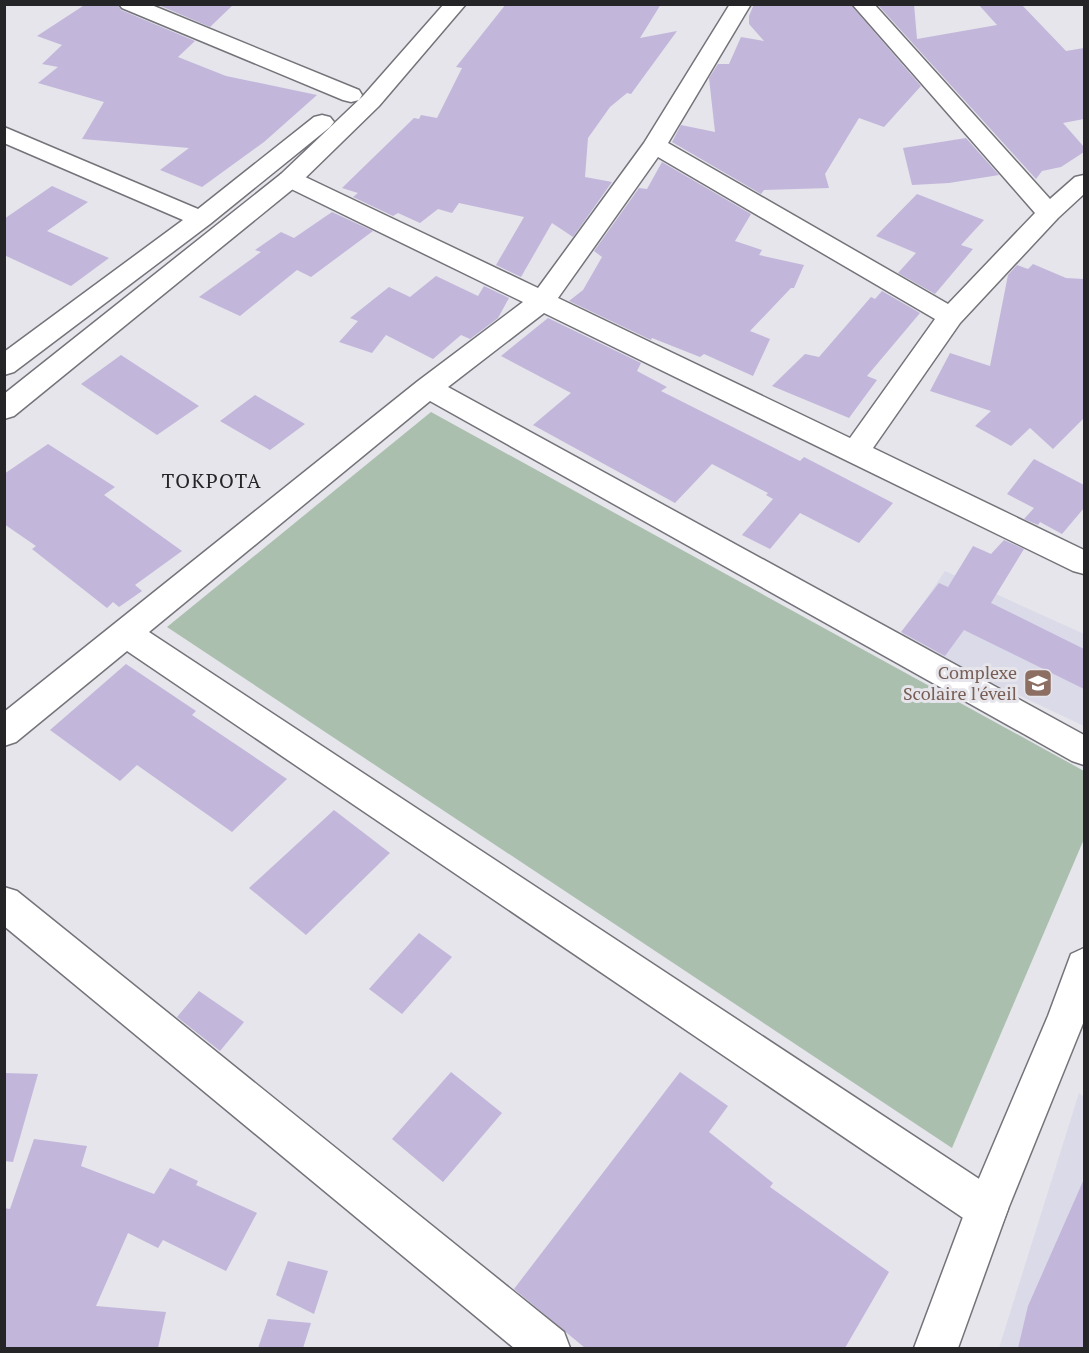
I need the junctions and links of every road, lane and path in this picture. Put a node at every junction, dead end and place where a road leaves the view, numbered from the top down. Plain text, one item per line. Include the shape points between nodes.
1 (129, 4) edge
2 (432, 4) edge
3 (456, 4) edge
4 (741, 4) edge
5 (862, 4) edge
6 (351, 95) junction
7 (4, 134) edge
8 (654, 145) junction
9 (290, 179) junction
10 (1084, 182) edge
11 (1049, 213) junction
12 (201, 219) junction
13 (543, 301) junction
14 (951, 316) junction
15 (4, 366) edge
16 (428, 388) junction
17 (4, 409) edge
18 (855, 452) junction
19 (1081, 557) edge
20 (125, 633) junction
21 (4, 732) edge
22 (1084, 751) edge
23 (4, 903) edge
24 (1084, 966) edge
25 (1076, 1021) edge
26 (987, 1209) junction
27 (548, 1348) edge
28 (936, 1348) edge

1 - 6 street
2 - 6 street
3 - 9 street via 371,101
4 - 8 street
5 - 11 street
6 - 12 street
7 - 12 street
8 - 13 street
8 - 14 street
9 - 13 street
9 - 17 street
10 - 11 street
11 - 14 street
12 - 15 street
13 - 16 street
13 - 18 street
14 - 18 street
16 - 20 street
16 - 22 street
18 - 19 street
20 - 21 street
20 - 26 street
23 - 27 street
24 - 25 street
25 - 26 street
26 - 28 street

